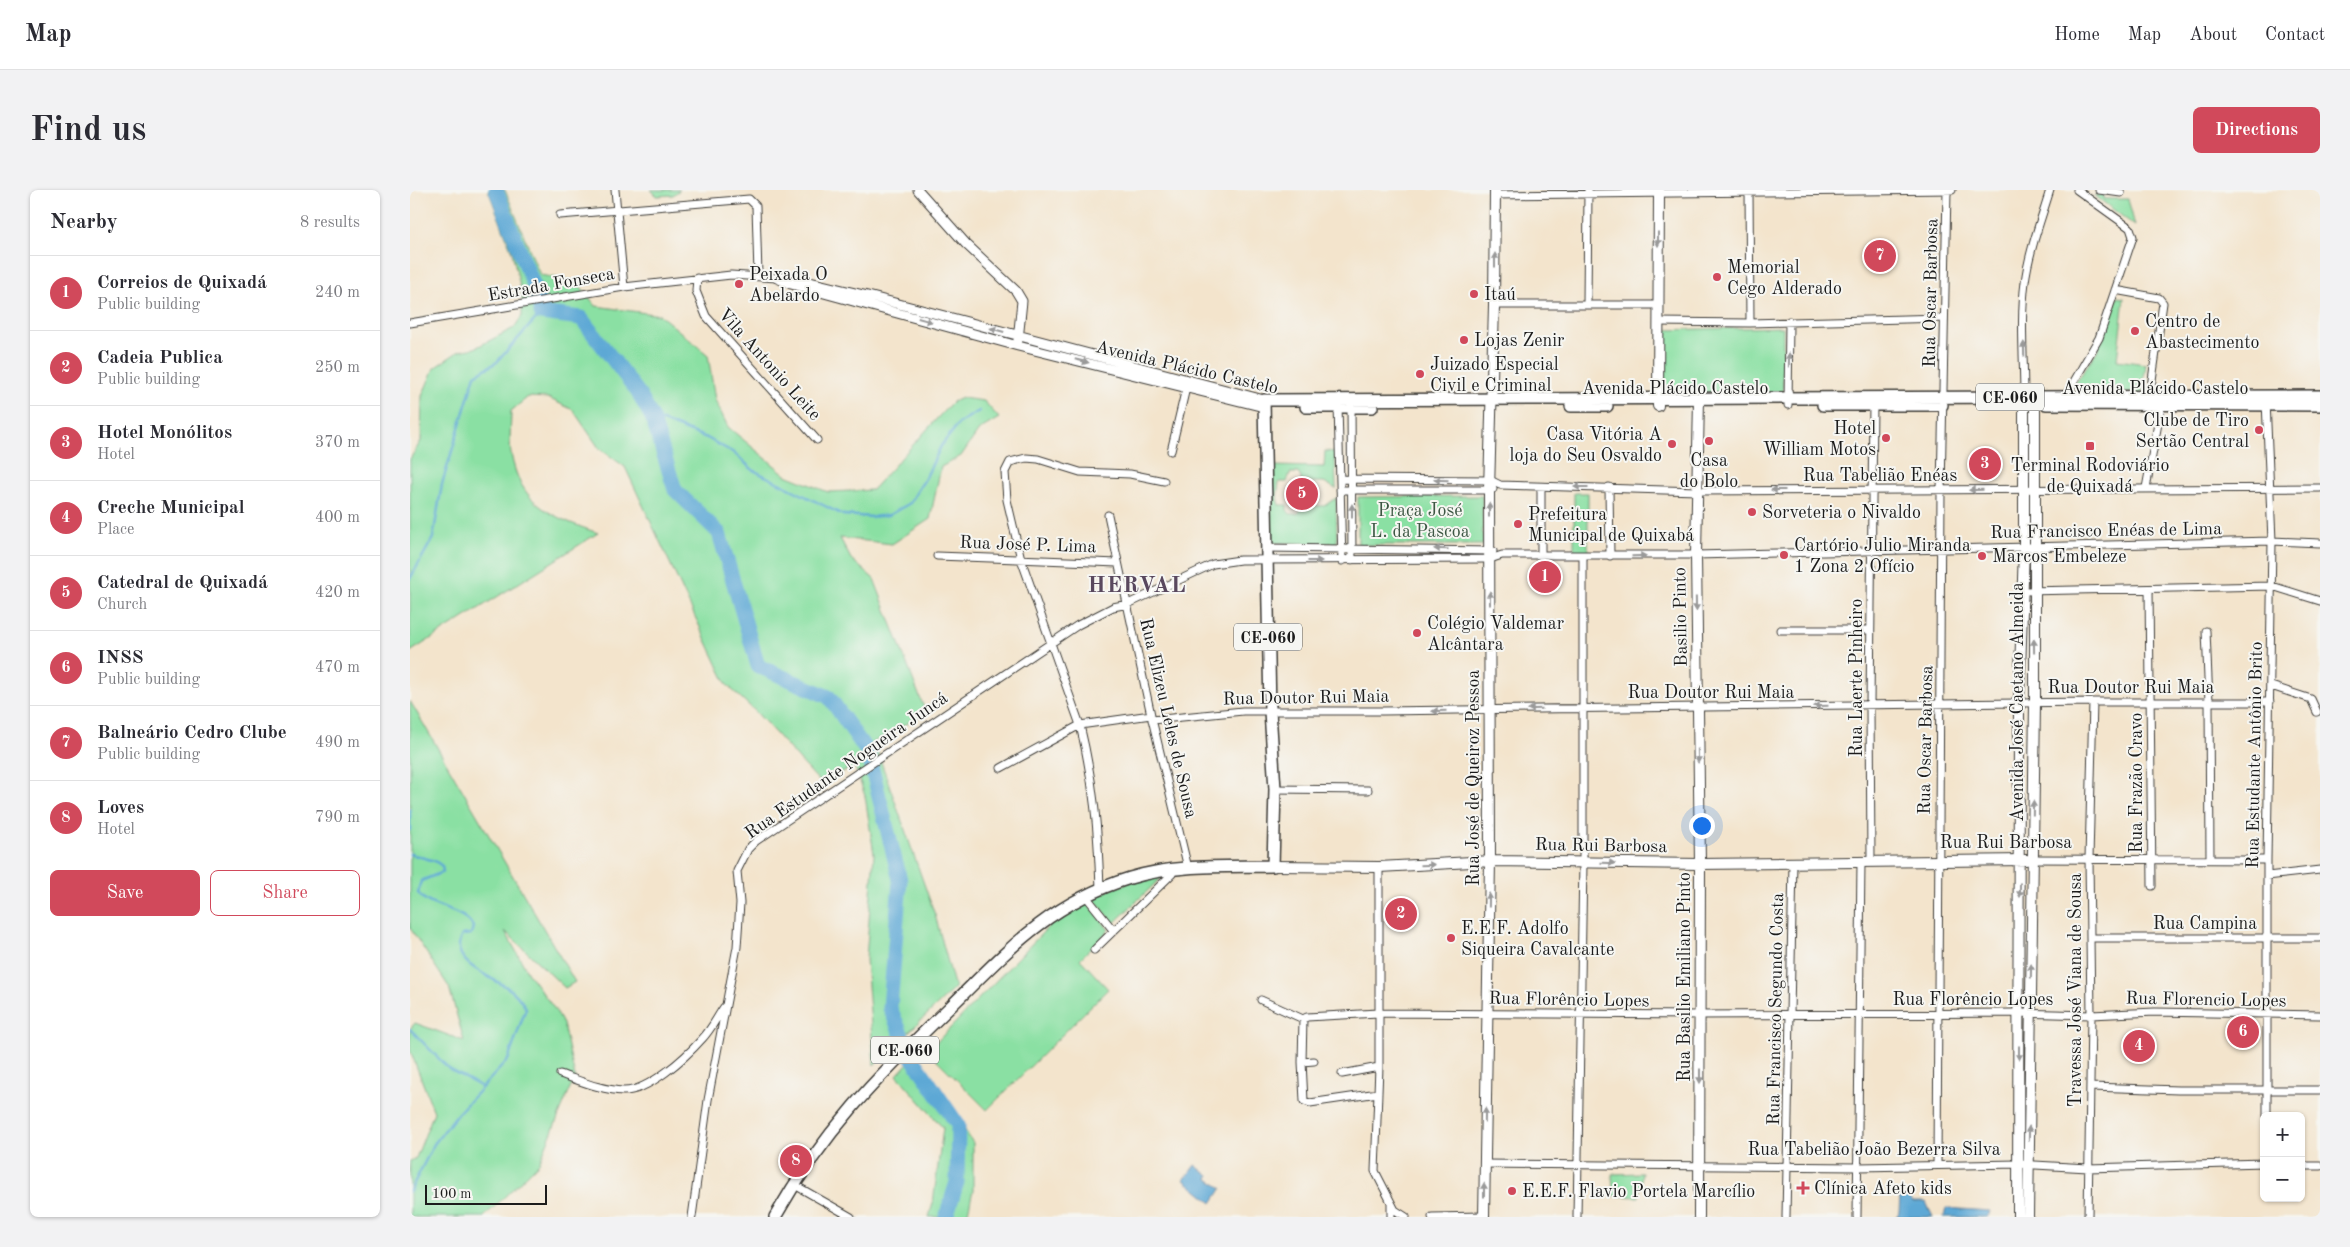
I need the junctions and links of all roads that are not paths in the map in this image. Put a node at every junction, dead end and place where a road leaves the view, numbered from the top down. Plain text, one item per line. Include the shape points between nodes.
1 (615, 190) edge
2 (918, 190) edge
3 (1947, 190) edge
4 (1952, 190) edge
5 (2050, 190) edge
6 (2077, 190) edge
7 (2099, 190) edge
8 (1749, 191) edge
9 (1588, 192) edge
10 (1659, 192) edge
11 (1495, 193) edge
12 (2121, 193) dead end
13 (618, 209) junction
14 (560, 215) dead end
15 (758, 275) junction
16 (697, 278) junction
17 (777, 278) joint
18 (624, 287) junction
19 (2115, 290) junction
20 (1494, 305) junction
21 (1587, 305) junction
22 (1658, 305) junction
23 (900, 309) junction
24 (1944, 318) junction
25 (954, 319) junction
26 (1658, 322) junction
27 (1789, 322) junction
28 (410, 323) edge
29 (1750, 323) junction
30 (952, 328) junction
31 (1018, 341) junction
32 (1123, 368) junction
33 (1186, 388) junction
34 (1208, 390) junction
35 (2320, 396) edge
36 (2065, 397) junction
37 (1788, 401) junction
38 (1942, 401) junction
39 (2030, 401) junction
40 (2149, 401) junction
41 (2162, 401) junction
42 (2266, 401) junction
43 (2303, 401) junction
44 (1658, 402) junction
45 (1699, 402) junction
46 (1873, 402) junction
47 (1264, 403) junction
48 (1491, 403) junction
49 (1338, 404) junction
50 (1351, 404) junction
51 (2320, 405) edge
52 (818, 440) dead end
53 (1171, 451) dead end
54 (1352, 478) junction
55 (1340, 479) junction
56 (1164, 481) dead end
57 (1489, 485) junction
58 (1541, 487) junction
59 (1609, 487) junction
60 (2270, 487) junction
61 (2146, 488) junction
62 (2320, 488) edge
63 (1872, 489) junction
64 (2029, 489) junction
65 (1340, 490) junction
66 (1352, 490) junction
67 (1697, 490) junction
68 (1941, 490) junction
69 (1108, 515) dead end
70 (2272, 542) junction
71 (2320, 543) edge
72 (2029, 547) junction
73 (1266, 548) junction
74 (1341, 548) junction
75 (1352, 548) junction
76 (1941, 549) junction
77 (1871, 550) junction
78 (1490, 554) junction
79 (1696, 555) junction
80 (937, 556) dead end
81 (1541, 556) junction
82 (1583, 556) junction
83 (1610, 556) junction
84 (1021, 559) junction
85 (1342, 560) junction
86 (1352, 560) junction
87 (1266, 561) junction
88 (1118, 563) junction
89 (2272, 586) junction
90 (2149, 589) junction
91 (2022, 591) junction
92 (2034, 591) junction
93 (2320, 601) edge
94 (1128, 604) junction
95 (1780, 630) dead end
96 (1870, 630) junction
97 (2206, 631) dead end
98 (1051, 642) junction
99 (2271, 686) junction
100 (2093, 702) junction
101 (2151, 702) junction
102 (2209, 702) junction
103 (2270, 702) junction
104 (2019, 703) junction
105 (2035, 703) junction
106 (1941, 705) junction
107 (1870, 706) junction
108 (1582, 708) junction
109 (1698, 708) junction
110 (1488, 710) junction
111 (1270, 711) junction
112 (2317, 712) dead end
113 (1152, 718) junction
114 (1080, 725) junction
115 (1002, 768) dead end
116 (1275, 789) junction
117 (1368, 790) dead end
118 (2089, 859) junction
119 (1939, 860) junction
120 (2020, 860) junction
121 (2032, 860) junction
122 (2151, 860) junction
123 (2210, 860) junction
124 (2267, 860) junction
125 (1490, 861) junction
126 (1866, 861) junction
127 (1793, 862) junction
128 (1583, 863) junction
129 (1700, 864) junction
130 (1272, 866) junction
131 (1379, 867) junction
132 (1188, 868) junction
133 (1174, 870) junction
134 (2320, 870) edge
135 (2267, 876) junction
136 (2152, 886) dead end
137 (1100, 889) junction
138 (1085, 895) junction
139 (1113, 930) junction
140 (2090, 938) junction
141 (2268, 938) junction
142 (2320, 938) edge
143 (1094, 950) dead end
144 (1261, 1000) dead end
145 (727, 1002) junction
146 (1378, 1013) junction
147 (1487, 1013) junction
148 (2019, 1013) junction
149 (2030, 1013) junction
150 (1938, 1014) junction
151 (1580, 1015) junction
152 (1700, 1015) junction
153 (1791, 1015) junction
154 (1861, 1015) junction
155 (2091, 1015) junction
156 (2268, 1015) junction
157 (2320, 1015) edge
158 (1303, 1019) junction
159 (1314, 1061) dead end
160 (1302, 1062) junction
161 (1379, 1067) junction
162 (560, 1074) dead end
163 (1342, 1074) dead end
164 (2091, 1087) junction
165 (2267, 1089) junction
166 (2320, 1090) edge
167 (1378, 1094) junction
168 (2267, 1112) edge
169 (2260, 1163) edge
170 (1484, 1164) junction
171 (1578, 1164) junction
172 (2023, 1164) junction
173 (1700, 1165) junction
174 (1786, 1165) junction
175 (1937, 1165) junction
176 (2305, 1166) edge
177 (2320, 1166) edge
178 (1859, 1167) junction
179 (2088, 1168) junction
180 (794, 1184) junction
181 (1391, 1203) junction
182 (1484, 1216) edge
183 (692, 1217) edge
184 (775, 1217) edge
185 (851, 1217) edge
186 (1391, 1217) edge
187 (1406, 1217) edge
188 (1432, 1217) edge
189 (1577, 1217) edge
190 (1699, 1217) edge
191 (1786, 1217) edge
192 (1857, 1217) edge
193 (2018, 1217) edge
194 (2028, 1217) edge
195 (2088, 1217) edge

1 - 13 street
2 - 31 street via 966,244 1016,291 1022,301
3 - 4 street
3 - 8 street
3 - 24 street, Rua Oscar Barbosa
39 -> 5 street via 2023,306 2025,281
6 - 19 street via 2133,232
7 - 12 street
8 - 10 street
8 - 29 street
9 - 10 street
9 - 11 street
9 - 21 street
10 -> 22 main road
20 -> 11 main road, Rua José de Queiroz Pessoa
13 - 14 street
13 - 15 street via 741,198 753,201 757,213
13 - 18 street
15 - 16 street, Avenida Plácido Castelo
15 - 17 street, Avenida Plácido Castelo
16 - 18 street, Estrada Fonseca
16 - 52 street, Vila Antonio Leite via 696,291 706,316
17 - 23 street, Avenida Plácido Castelo
18 - 28 street, Estrada Fonseca
19 - 36 street via 2092,351
19 - 40 street via 2159,298 2163,304
20 - 21 street
20 - 48 main road, Rua José de Queiroz Pessoa
21 - 22 street
22 - 26 main road
23 - 25 street, Avenida Plácido Castelo
23 -> 30 street, Avenida Plácido Castelo
24 - 27 street
24 - 38 street, Rua Oscar Barbosa
25 - 30 street
31 -> 25 street, Avenida Plácido Castelo
26 - 29 street
26 - 44 main road
27 - 29 street
37 -> 27 street
30 - 31 street, Avenida Plácido Castelo
31 - 32 street, Avenida Plácido Castelo
32 - 33 street, Avenida Plácido Castelo
32 - 34 street, Avenida Plácido Castelo
33 - 34 street, Avenida Plácido Castelo
33 - 53 street
34 - 47 street, Avenida Plácido Castelo
35 - 43 main road, Avenida Plácido Castelo / CE-060
36 - 39 main road, Avenida Plácido Castelo / CE-060
36 - 40 main road, Avenida Plácido Castelo / CE-060
37 - 45 main road, Avenida Plácido Castelo / CE-060
37 - 46 main road, Avenida Plácido Castelo / CE-060
38 - 39 main road, Avenida Plácido Castelo / CE-060
38 - 46 main road, Avenida Plácido Castelo / CE-060
38 - 68 street, Rua Oscar Barbosa
39 - 40 main road, Avenida Plácido Castelo / CE-060
39 - 64 main road, Avenida José Caetano Almeida
40 - 41 main road, Avenida Plácido Castelo / CE-060
41 - 42 main road, Avenida Plácido Castelo / CE-060
41 - 61 street
42 - 43 main road, Avenida Plácido Castelo / CE-060
42 - 60 street, Rua Estudante Antônio Brito
43 - 51 main road, Avenida Plácido Castelo / CE-060
44 - 45 main road, Avenida Plácido Castelo / CE-060
44 - 48 main road, Avenida Plácido Castelo / CE-060
45 - 67 main road, Basilio Pinto
46 - 63 street, Rua Laerte Pinheiro
47 - 49 main road, Avenida Plácido Castelo / CE-060
47 - 73 main road, CE-060
48 - 50 main road, Avenida Plácido Castelo / CE-060
48 - 57 main road, Rua José de Queiroz Pessoa
49 - 50 main road, Avenida Plácido Castelo / CE-060
49 - 55 street
50 - 54 street
54 - 55 street
57 -> 54 street
54 - 66 street
55 - 65 street
56 - 84 street via 1130,474 1080,472 1038,459 1010,462 1005,478 1010,519
57 - 58 street, Rua Tabelião Enéas
57 - 66 street
78 -> 57 main road, Rua José de Queiroz Pessoa
59 -> 58 street, Rua Tabelião Enéas
58 - 81 street
59 - 67 street, Rua Tabelião Enéas
59 - 83 street
60 - 61 street, Rua Tabelião Enéas
60 - 62 street, Rua Tabelião Enéas
60 - 70 street, Rua Estudante Antônio Brito
61 - 64 street, Rua Tabelião Enéas
63 -> 67 street, Rua Tabelião Enéas
63 - 68 street, Rua Tabelião Enéas
63 - 77 street, Rua Laerte Pinheiro
64 -> 68 street, Rua Tabelião Enéas
64 - 72 main road, Avenida José Caetano Almeida
65 - 66 street
65 - 74 street
75 -> 66 street
67 - 79 main road, Basilio Pinto
68 - 76 street, Rua Oscar Barbosa
69 - 88 street, Rua Elizeu Leles de Sousa
70 - 71 street, Rua Francisco Enéas de Lima
70 - 72 street, Rua Francisco Enéas de Lima
70 - 89 street, Rua Estudante Antônio Brito
72 - 76 street, Rua Francisco Enéas de Lima
72 - 91 main road, Avenida José Caetano Almeida
72 - 92 main road, Avenida José Caetano Almeida
73 - 74 street
73 - 87 main road, CE-060
74 - 75 street
74 - 85 street
78 -> 75 street
75 - 86 street
76 - 77 street, Rua Francisco Enéas de Lima
76 - 106 street, Rua Oscar Barbosa
77 - 79 street, Rua Francisco Enéas de Lima
77 - 96 street, Rua Laerte Pinheiro
78 - 81 street, Rua Francisco Enéas de Lima
78 - 86 street, Rua Estudante Nogueira Juncá
110 -> 78 main road, Rua José de Queiroz Pessoa
83 -> 79 street, Rua Francisco Enéas de Lima
79 -> 109 main road, Basilio Pinto
80 - 84 street, Rua José P. Lima
81 - 82 street, Rua Francisco Enéas de Lima
82 - 83 street, Rua Francisco Enéas de Lima
82 - 108 street
84 - 88 street, Rua José P. Lima
84 - 98 street
85 - 86 street, Rua Estudante Nogueira Juncá
87 -> 85 street, Rua Estudante Nogueira Juncá
87 - 94 street, Rua Estudante Nogueira Juncá via 1213,564
87 - 111 main road, CE-060
88 - 94 street, Rua Elizeu Leles de Sousa
89 - 90 street
89 - 93 street
89 - 99 street, Rua Estudante Antônio Brito
90 - 92 street
90 - 101 street, Rua Frazão Cravo
91 - 92 street
91 - 104 main road, Avenida José Caetano Almeida
105 -> 92 main road, Avenida José Caetano Almeida
94 - 98 street, Rua Estudante Nogueira Juncá via 1113,607
94 - 113 street, Rua Elizeu Leles de Sousa
95 - 96 street
96 - 107 street, Rua Laerte Pinheiro
97 - 102 street
98 - 114 street
98 - 145 street, Rua Estudante Nogueira Juncá via 748,849 737,871 740,922
99 - 103 street, Rua Estudante Antônio Brito
99 - 112 street via 2310,699
100 - 101 street, Rua Doutor Rui Maia
100 - 105 street, Rua Doutor Rui Maia
100 - 118 street, Travessa José Viana de Sousa
101 - 102 street, Rua Doutor Rui Maia
101 - 122 street, Rua Frazão Cravo
102 - 103 street, Rua Doutor Rui Maia
102 - 123 street
103 - 124 street, Rua Estudante Antônio Brito
104 - 105 street, Rua Doutor Rui Maia
104 - 106 street, Rua Doutor Rui Maia
104 - 120 main road, Avenida José Caetano Almeida
121 -> 105 main road, Avenida José Caetano Almeida
106 - 107 street, Rua Doutor Rui Maia
106 - 119 street, Rua Oscar Barbosa
107 -> 109 street, Rua Doutor Rui Maia
107 - 126 street, Rua Laerte Pinheiro
108 - 109 street, Rua Doutor Rui Maia
108 -> 110 street, Rua Doutor Rui Maia
108 - 128 street
109 -> 129 main road, Rua Basilio Emiliano Pinto
110 -> 111 street, Rua Doutor Rui Maia
110 - 125 main road, Rua José de Queiroz Pessoa
111 - 113 street, Rua Doutor Rui Maia
111 - 116 main road, CE-060
113 - 114 street, Rua Doutor Rui Maia
113 - 132 street, Rua Elizeu Leles de Sousa
114 - 115 street, Rua Doutor Rui Maia
114 - 137 street via 1098,822
116 - 117 street
116 - 130 main road, CE-060
118 - 121 street, Rua Rui Barbosa
118 - 122 street, Rua Rui Barbosa
118 - 140 street, Travessa José Viana de Sousa
119 - 120 main road, Rua Rui Barbosa
119 - 126 main road, Rua Rui Barbosa
119 - 150 street, Rua Oscar Barbosa
120 - 121 main road, Rua Rui Barbosa
120 -> 148 main road, Avenida José Caetano Almeida
149 -> 121 main road, Avenida José Caetano Almeida
122 - 123 street, Rua Rui Barbosa
122 - 136 street, Rua Frazão Cravo
123 - 124 street, Rua Rui Barbosa
124 - 135 street, Rua Estudante Antônio Brito
125 - 128 main road, Rua Rui Barbosa
131 -> 125 main road, Rua Rui Barbosa
147 -> 125 main road, Rua José de Queiroz Pessoa
126 - 127 main road, Rua Rui Barbosa
126 - 154 street, Rua Laerte Pinheiro
127 - 129 main road, Rua Rui Barbosa
127 - 153 street, Rua Francisco Segundo Costa
128 -> 129 main road, Rua Rui Barbosa
128 - 151 street
129 - 152 main road, Rua Basilio Emiliano Pinto
130 - 131 main road, Rua Rui Barbosa
130 - 132 main road, Rua Rui Barbosa / CE-060
131 - 146 street
132 - 133 main road, Rua Rui Barbosa / CE-060
133 - 137 main road, Rua Rui Barbosa / CE-060 via 1131,878
133 - 139 street
134 - 135 street
135 - 141 street, Rua Estudante Antônio Brito
137 - 138 main road, Rua Rui Barbosa / CE-060
138 - 139 street
138 - 180 main road, Rua Rui Barbosa / CE-060 via 1062,906 1012,946 883,1072 836,1125
139 - 143 street
140 - 141 street, Rua Campina
140 - 155 street, Travessa José Viana de Sousa
141 - 142 street, Rua Campina
141 - 156 street, Rua Estudante Antônio Brito
144 - 158 street
145 - 162 street via 704,1038 672,1068 643,1087 626,1092 602,1089
145 - 183 street, Rua Estudante Nogueira Juncá via 708,1100
146 - 147 street, Rua Florêncio Lopes
146 - 158 street, Rua Florêncio Lopes
146 - 161 street
147 - 151 street, Rua Florêncio Lopes
170 -> 147 main road, Rua José de Queiroz Pessoa
148 - 149 street, Rua Florêncio Lopes
148 - 150 street, Rua Florêncio Lopes
148 -> 172 main road, Avenida José Caetano Almeida
149 - 155 street, Rua Florêncio Lopes
172 -> 149 main road, Avenida José Caetano Almeida
150 - 154 street, Rua Florêncio Lopes
150 - 175 street, Rua Oscar Barbosa
151 - 152 street, Rua Florêncio Lopes
151 - 171 street
152 - 153 street, Rua Florêncio Lopes
152 -> 173 main road, Rua Basilio Emiliano Pinto
153 - 154 street, Rua Florêncio Lopes
153 - 174 street, Rua Francisco Segundo Costa
154 - 178 street, Rua Laerte Pinheiro
155 - 156 street, Rua Florencio Lopes via 2155,1012
155 - 164 street, Travessa José Viana de Sousa
156 - 157 street, Rua Florencio Lopes
156 - 165 street, Rua Estudante Antônio Brito
158 - 160 street
159 - 160 street
160 - 167 street via 1303,1099 1307,1103
161 - 163 street
161 - 167 street
164 - 165 street
164 - 179 street, Travessa José Viana de Sousa
165 - 166 street
165 - 168 street, Rua Estudante Antônio Brito
167 - 181 street via 1375,1171
169 - 179 street, Rua Tabelião João Bezerra Silva
170 - 171 street, Rua Tabelião João Bezerra Silva
182 -> 170 main road, Rua José de Queiroz Pessoa
171 - 173 street, Rua Tabelião João Bezerra Silva
171 - 189 street
172 - 175 street, Rua Tabelião João Bezerra Silva
172 - 179 street, Rua Tabelião João Bezerra Silva
172 - 193 main road, Avenida José Caetano Almeida
172 - 194 main road, Avenida José Caetano Almeida
173 - 174 street, Rua Tabelião João Bezerra Silva
173 - 190 main road, Rua Basilio Emiliano Pinto
174 - 178 street, Rua Tabelião João Bezerra Silva
174 - 191 street, Rua Francisco Segundo Costa
175 - 178 street, Rua Tabelião João Bezerra Silva
176 - 177 street
178 - 192 street, Rua Laerte Pinheiro
179 - 195 street, Travessa José Viana de Sousa
180 - 184 main road, CE-060
180 - 185 street
181 - 186 street
181 - 187 street via 1399,1214
182 - 188 street

